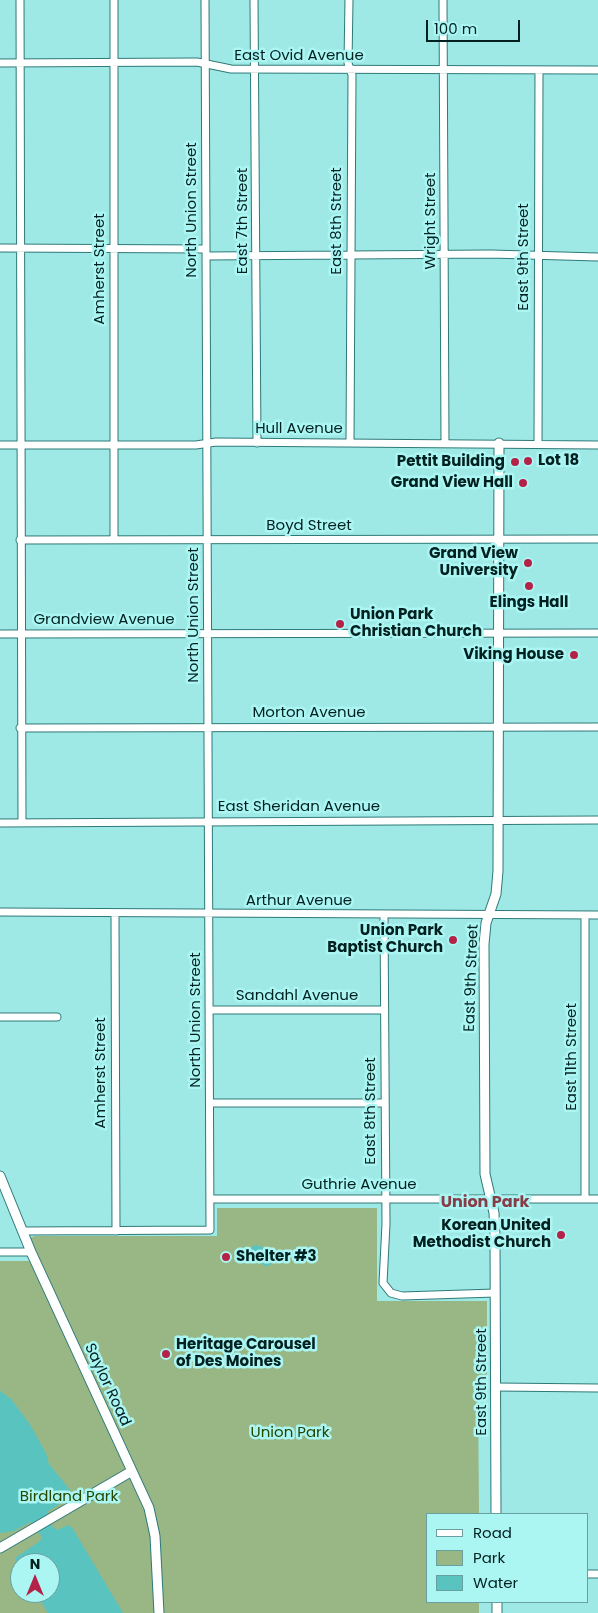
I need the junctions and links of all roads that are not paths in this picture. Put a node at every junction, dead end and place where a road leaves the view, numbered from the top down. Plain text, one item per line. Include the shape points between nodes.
1 (20, 0) edge
2 (114, 0) edge
3 (205, 0) edge
4 (254, 0) edge
5 (349, 0) edge
6 (442, 0) edge
7 (0, 63) edge
8 (20, 63) junction
9 (114, 63) junction
10 (206, 65) junction
11 (255, 70) junction
12 (350, 70) junction
13 (444, 70) junction
14 (539, 70) junction
15 (598, 70) edge
16 (19, 247) junction
17 (0, 248) edge
18 (114, 249) junction
19 (206, 252) junction
20 (350, 254) junction
21 (445, 254) junction
22 (257, 256) junction
23 (538, 256) junction
24 (598, 257) edge
25 (256, 443) junction
26 (350, 443) junction
27 (445, 443) junction
28 (499, 443) junction
29 (0, 444) edge
30 (207, 444) junction
31 (538, 444) junction
32 (19, 445) junction
33 (114, 445) junction
34 (598, 445) edge
35 (114, 539) junction
36 (207, 539) junction
37 (598, 539) edge
38 (20, 540) junction
39 (498, 540) junction
40 (20, 633) junction
41 (498, 633) junction
42 (598, 633) edge
43 (0, 634) edge
44 (208, 635) junction
45 (208, 726) junction
46 (498, 726) junction
47 (598, 727) edge
48 (20, 728) junction
49 (497, 820) junction
50 (598, 820) edge
51 (209, 821) junction
52 (0, 823) edge
53 (22, 823) junction
54 (0, 912) edge
55 (115, 914) junction
56 (209, 914) junction
57 (488, 914) junction
58 (384, 915) junction
59 (586, 915) junction
60 (598, 915) edge
61 (209, 1010) junction
62 (384, 1010) junction
63 (0, 1017) edge
64 (57, 1017) dead end
65 (385, 1102) junction
66 (210, 1103) junction
67 (0, 1176) edge
68 (490, 1198) junction
69 (210, 1199) junction
70 (385, 1199) junction
71 (586, 1199) junction
72 (598, 1199) edge
73 (22, 1231) junction
74 (116, 1231) junction
75 (0, 1252) edge
76 (31, 1252) junction
77 (495, 1292) junction
78 (495, 1387) junction
79 (598, 1388) edge
80 (132, 1470) junction
81 (496, 1513) edge
82 (0, 1548) edge
83 (159, 1613) edge

1 - 8 street
2 - 9 street, Amherst Street
3 - 10 street, North Union Street
4 - 11 street, East 7th Street
5 - 12 street, East 8th Street
6 - 13 street, Wright Street
7 - 8 street, East Ovid Avenue
8 - 9 street, East Ovid Avenue
8 - 16 street
9 - 10 street, East Ovid Avenue via 197,62
9 - 18 street, Amherst Street
10 - 11 street, East Ovid Avenue
10 - 19 street, North Union Street
11 - 12 street, East Ovid Avenue
11 - 22 street, East 7th Street
12 - 13 street, East Ovid Avenue
12 - 20 street, East 8th Street
13 - 14 street, East Ovid Avenue
13 - 21 street, Wright Street
14 - 15 street, East Ovid Avenue
14 - 23 street, East 9th Street
16 - 17 street
16 - 18 street
16 - 32 street
18 - 19 street
18 - 33 street, Amherst Street
19 - 22 street
19 - 30 street, North Union Street
20 - 21 street
20 - 22 street
20 - 26 street, East 8th Street
21 - 23 street
21 - 27 street, Wright Street
22 - 25 street, East 7th Street
23 - 24 street
23 - 31 street, East 9th Street
25 - 26 street, Hull Avenue
25 - 30 street, Hull Avenue
26 - 27 street, Hull Avenue
27 - 28 street, Hull Avenue
28 - 31 street, Hull Avenue
28 - 39 street, East 9th Street
29 - 32 street, Hull Avenue
30 - 33 street, Hull Avenue
30 - 36 street, North Union Street
31 - 34 street, Hull Avenue
32 - 33 street, Hull Avenue
32 - 38 street
33 - 35 street, Amherst Street
35 - 36 street, Boyd Street
35 - 38 street, Boyd Street
36 - 39 street, Boyd Street
36 - 44 street, North Union Street
37 - 39 street, Boyd Street
38 - 40 street
39 - 41 street, East 9th Street
40 - 43 street, Grandview Avenue
40 - 44 street, Grandview Avenue
40 - 48 street
41 - 42 street, Grandview Avenue
41 - 44 street, Grandview Avenue
41 - 46 street, East 9th Street
44 - 45 street, North Union Street
45 - 46 street, Morton Avenue
45 - 48 street, Morton Avenue
45 - 51 street, North Union Street
46 - 47 street, Morton Avenue
46 - 49 street, East 9th Street
48 - 53 street
49 - 50 street, East Sheridan Avenue
49 - 51 street, East Sheridan Avenue
49 - 57 street, East 9th Street via 498,883
51 - 53 street, East Sheridan Avenue
51 - 56 street, North Union Street
52 - 53 street, East Sheridan Avenue
54 - 55 street, Arthur Avenue
55 - 56 street, Arthur Avenue
55 - 74 street, Amherst Street
56 - 58 street, Arthur Avenue
56 - 61 street, North Union Street
57 - 58 street, Arthur Avenue
57 - 59 street, Arthur Avenue
57 - 68 street, East 9th Street via 484,950 484,1153 486,1187
58 - 62 street, East 8th Street
59 - 60 street, Arthur Avenue
59 - 71 street, East 11th Street
61 - 62 street, Sandahl Avenue
61 - 66 street, North Union Street
62 - 65 street, East 8th Street
63 - 64 street
65 - 66 street
65 - 70 street, East 8th Street
66 - 69 street, North Union Street
67 - 73 street, Saylor Road
68 - 70 street, Guthrie Avenue
68 - 71 street, Guthrie Avenue
68 - 77 street, East 9th Street via 494,1219
69 - 70 street, Guthrie Avenue
69 - 74 street, North Union Street via 210,1230
70 - 77 street, East 8th Street via 383,1283 391,1293 402,1296
71 - 72 street, Guthrie Avenue
73 - 74 street
73 - 76 street, Saylor Road
75 - 76 street
76 - 80 street, Saylor Road
77 - 78 street, East 9th Street
78 - 79 street
78 - 81 street, East 9th Street
80 - 82 street
80 - 83 street, Saylor Road via 152,1522

